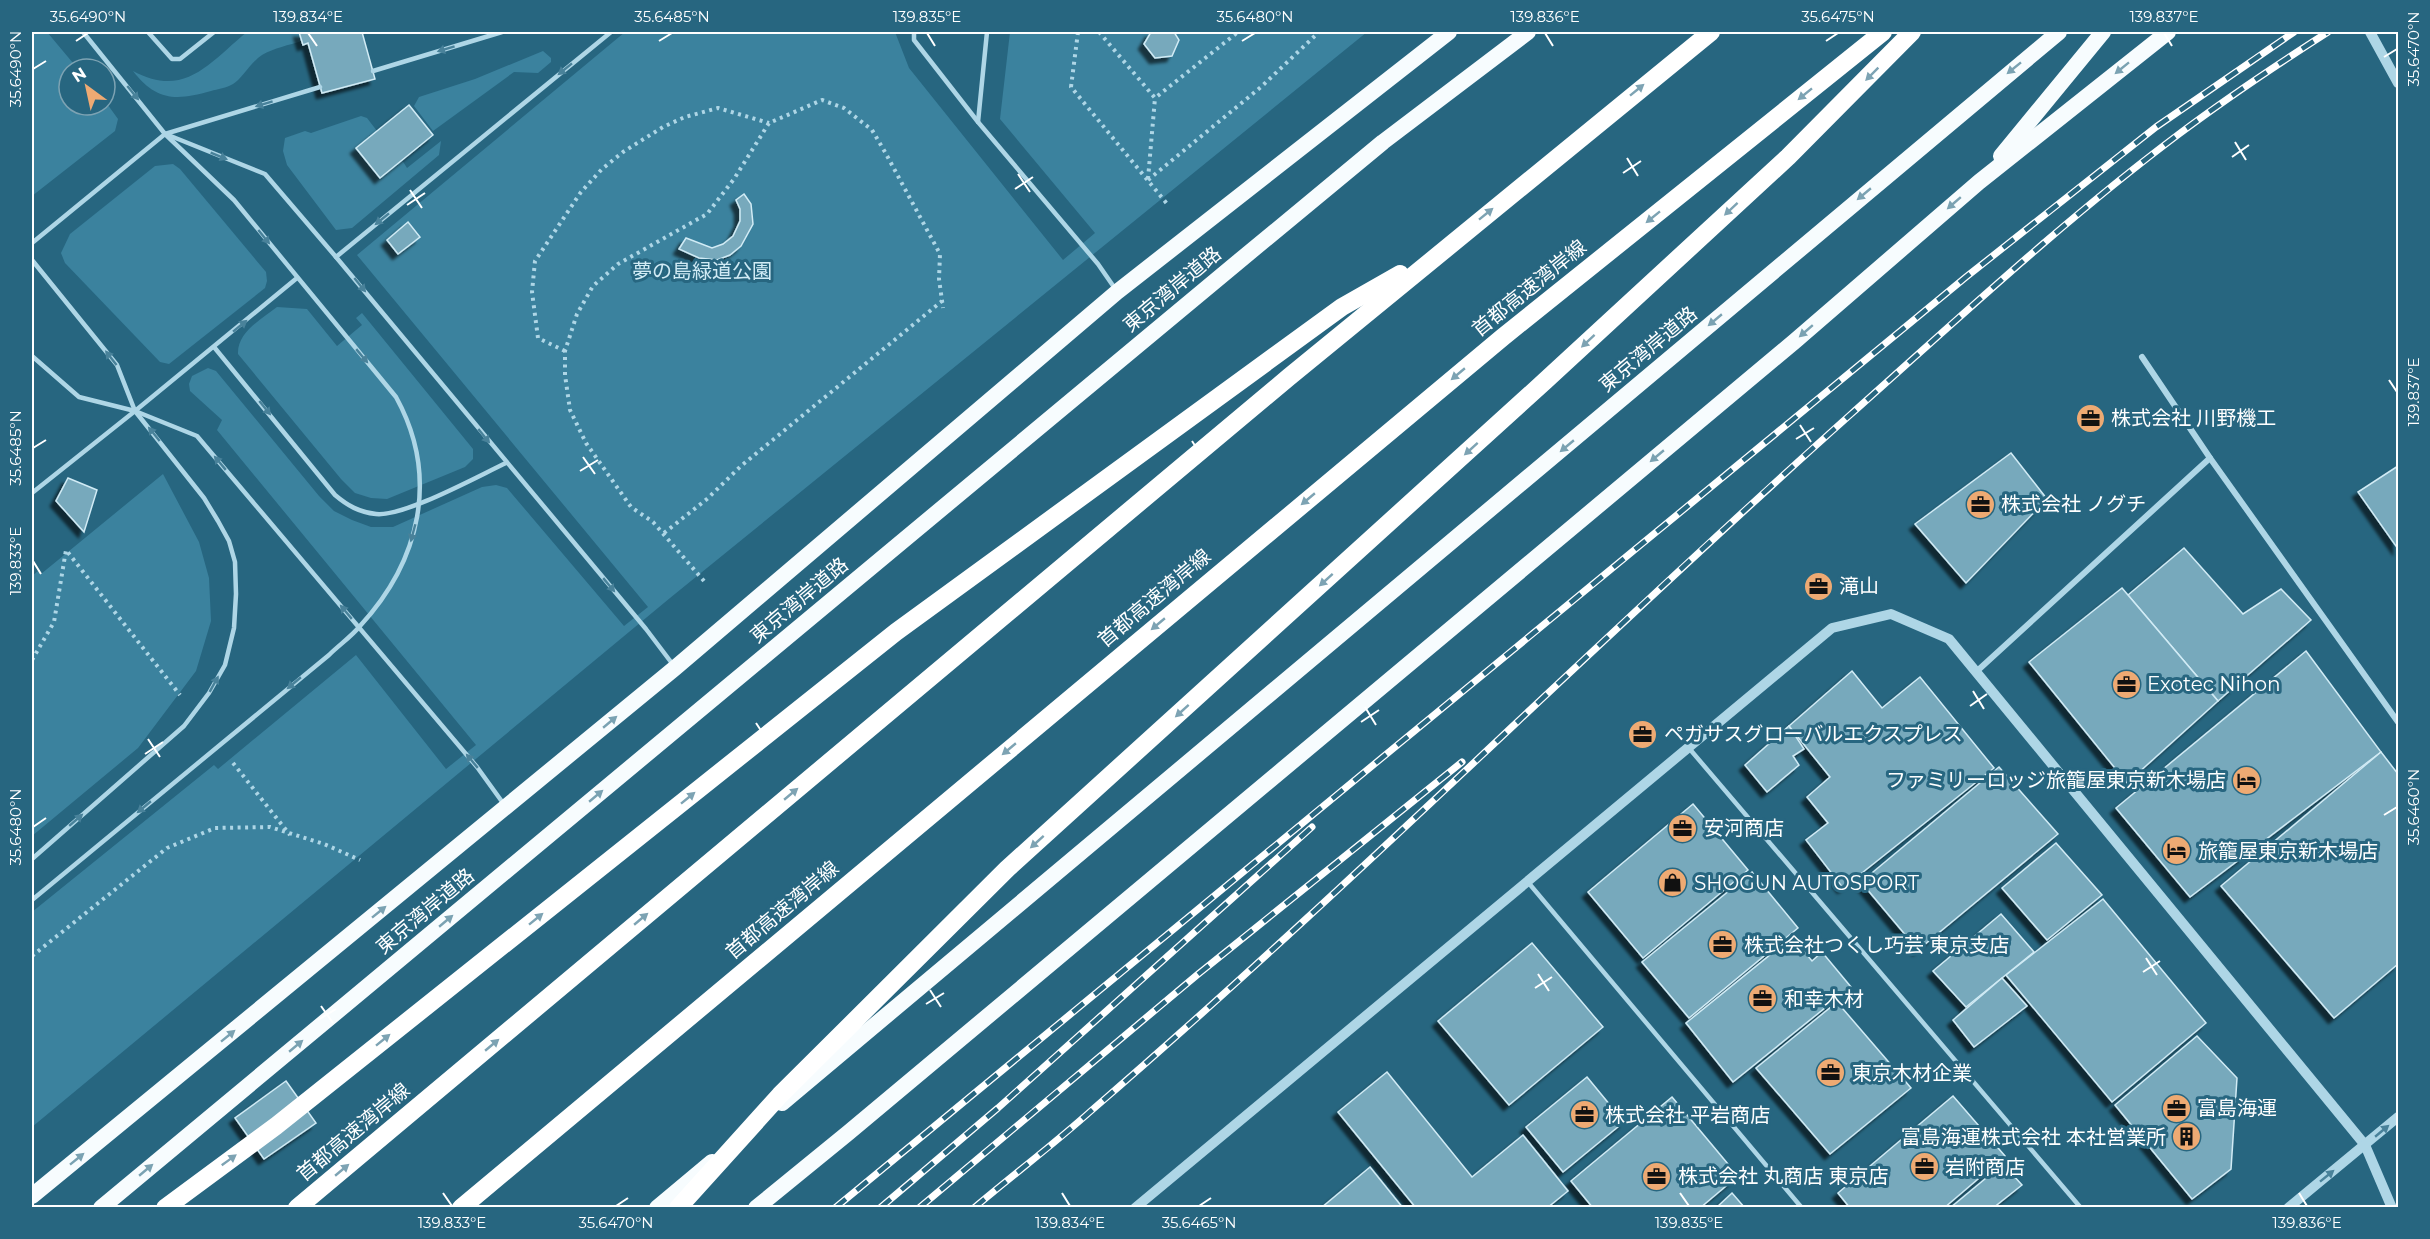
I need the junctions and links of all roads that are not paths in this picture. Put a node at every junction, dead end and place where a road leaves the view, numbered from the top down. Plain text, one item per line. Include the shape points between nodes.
1 (83, 32) edge
2 (148, 32) edge
3 (214, 32) edge
4 (502, 32) edge
5 (611, 32) edge
6 (914, 32) edge
7 (987, 32) edge
8 (1449, 32) edge
9 (1528, 32) edge
10 (1711, 32) edge
11 (1883, 32) edge
12 (1912, 32) edge
13 (2059, 32) edge
14 (2103, 32) edge
15 (2168, 32) edge
16 (2370, 32) edge
17 (373, 71) dead end
18 (2398, 83) edge
19 (320, 87) dead end
20 (978, 122) junction
21 (165, 134) junction
22 (1979, 182) junction
23 (32, 243) edge
24 (1441, 252) junction
25 (336, 257) junction
26 (32, 260) edge
27 (297, 278) junction
28 (1117, 292) junction
29 (214, 346) junction
30 (32, 356) edge
31 (2142, 357) dead end
32 (135, 411) junction
33 (2210, 458) junction
34 (506, 463) junction
35 (32, 493) edge
36 (675, 668) junction
37 (1976, 672) junction
38 (2398, 722) edge
39 (1688, 747) junction
40 (506, 808) junction
41 (32, 859) edge
42 (1527, 881) junction
43 (32, 900) edge
44 (2398, 1117) edge
45 (2365, 1145) junction
46 (32, 1196) edge
47 (2391, 1203) edge
48 (101, 1208) edge
49 (165, 1208) edge
50 (297, 1208) edge
51 (461, 1208) edge
52 (657, 1208) edge
53 (678, 1208) edge
54 (756, 1208) edge
55 (1135, 1208) edge
56 (1802, 1208) edge
57 (2081, 1208) edge
58 (2288, 1208) edge

1 -> 21 lane
2 - 3 lane via 172,59 180,59
4 -> 17 lane
5 -> 25 lane
6 - 20 lane via 914,40
7 - 20 lane
8 - 28 highway
48 -> 9 highway, 東京湾岸道路 via 1247,254 1383,142
24 -> 10 highway, 首都高速湾岸線
11 -> 51 highway, 首都高速湾岸線 via 1503,337
12 -> 53 highway via 1788,157 1007,869 780,1095
13 -> 52 highway, 東京湾岸道路
14 - 22 highway
15 -> 22 highway
16 - 18 street
19 -> 21 lane
20 - 28 lane via 1098,264
21 - 23 lane
21 -> 25 lane via 265,174
21 -> 27 lane via 234,200
22 -> 54 highway via 1795,341
49 -> 24 highway via 276,1126 896,632 1342,307
50 -> 24 highway, 首都高速湾岸線
25 -> 34 lane
32 -> 26 lane via 117,364
29 -> 27 lane
27 -> 43 lane via 396,397 409,420 421,471 420,504 400,570 360,626 329,655
28 - 36 highway
29 - 32 lane
29 -> 34 lane via 335,495 350,508 378,515 405,510
30 - 32 lane via 79,397
31 - 33 street
32 - 35 lane
40 -> 32 lane via 477,766 197,436
41 -> 32 lane via 184,726 225,665 234,628 235,562 229,541 204,498
33 - 37 street
33 - 38 street
34 -> 36 lane
40 -> 36 highway
37 - 39 street via 1949,639 1891,614 1832,628
37 - 45 street
39 - 42 street
39 - 57 lane
46 -> 40 highway
42 - 55 street
42 - 56 lane
45 -> 44 street
45 - 47 street
58 -> 45 street

